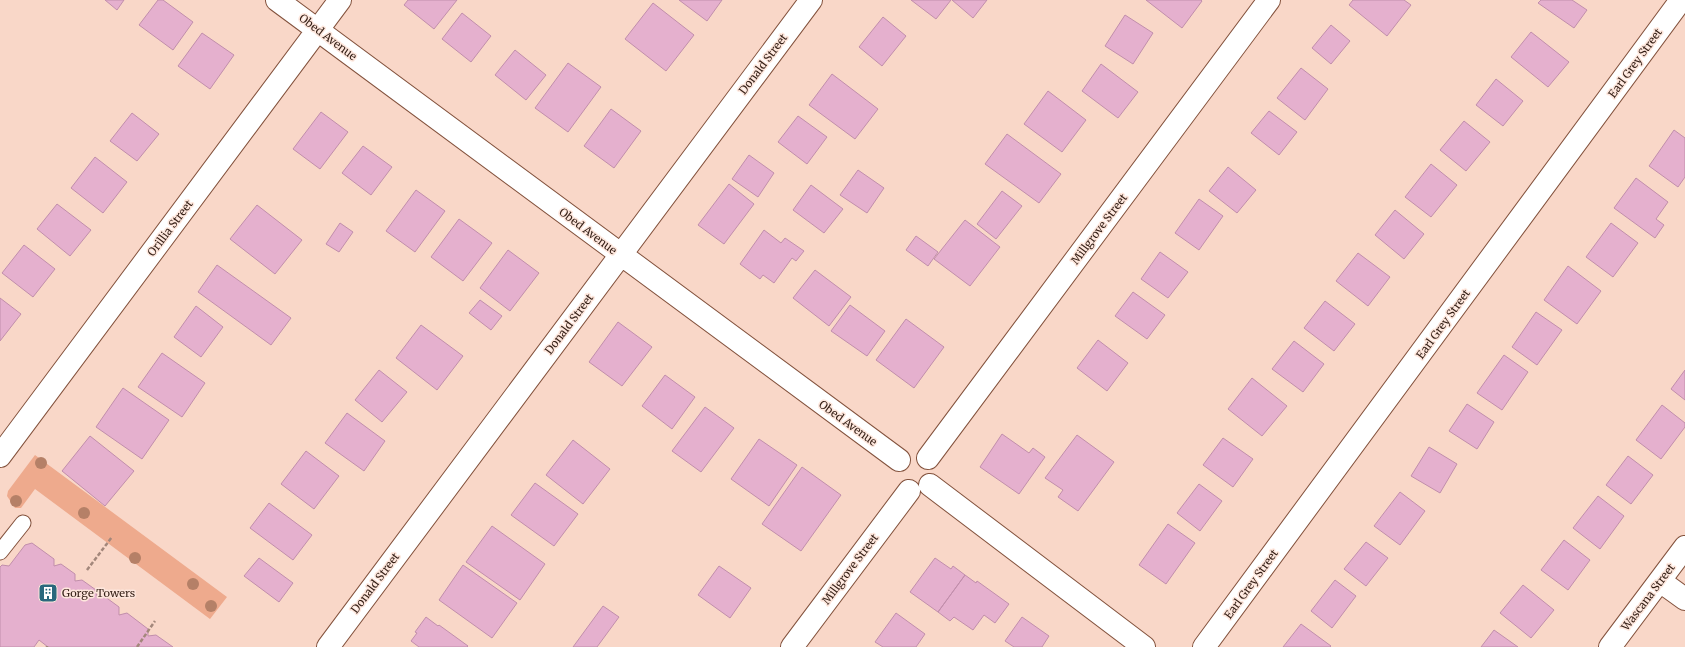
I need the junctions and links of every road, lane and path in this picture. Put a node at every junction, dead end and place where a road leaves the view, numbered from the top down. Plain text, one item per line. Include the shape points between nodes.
1 (277, 0) edge
2 (340, 0) edge
3 (811, 0) edge
4 (1269, 0) edge
5 (1681, 0) edge
6 (317, 30) junction
7 (620, 254) junction
8 (0, 456) edge
9 (928, 458) junction
10 (899, 460) junction
11 (930, 485) junction
12 (909, 491) junction
13 (23, 523) dead end
14 (112, 537) dead end
15 (1685, 547) edge
16 (0, 552) edge
17 (87, 570) dead end
18 (1660, 581) junction
19 (1685, 599) edge
20 (155, 621) dead end
21 (137, 647) edge
22 (328, 647) edge
23 (792, 647) edge
24 (1144, 647) edge
25 (1204, 647) edge
26 (1610, 647) edge

1 - 6 street, Obed Avenue
2 - 6 street, Orillia Street
3 - 7 street, Donald Street
4 - 9 street, Millgrove Street
5 - 25 street, Earl Grey Street
6 - 7 street, Obed Avenue
6 - 8 street, Orillia Street
7 - 10 street, Obed Avenue
7 - 22 street, Donald Street
9 - 10 street via 916,452
9 - 11 street via 932,462 935,474
10 - 12 street via 896,478 899,484
11 - 12 street via 920,491
11 - 24 street
12 - 23 street, Millgrove Street
13 - 16 lane
14 - 17 path
15 - 18 street, Wascana Street
18 - 19 street
18 - 26 street, Wascana Street
20 - 21 path

